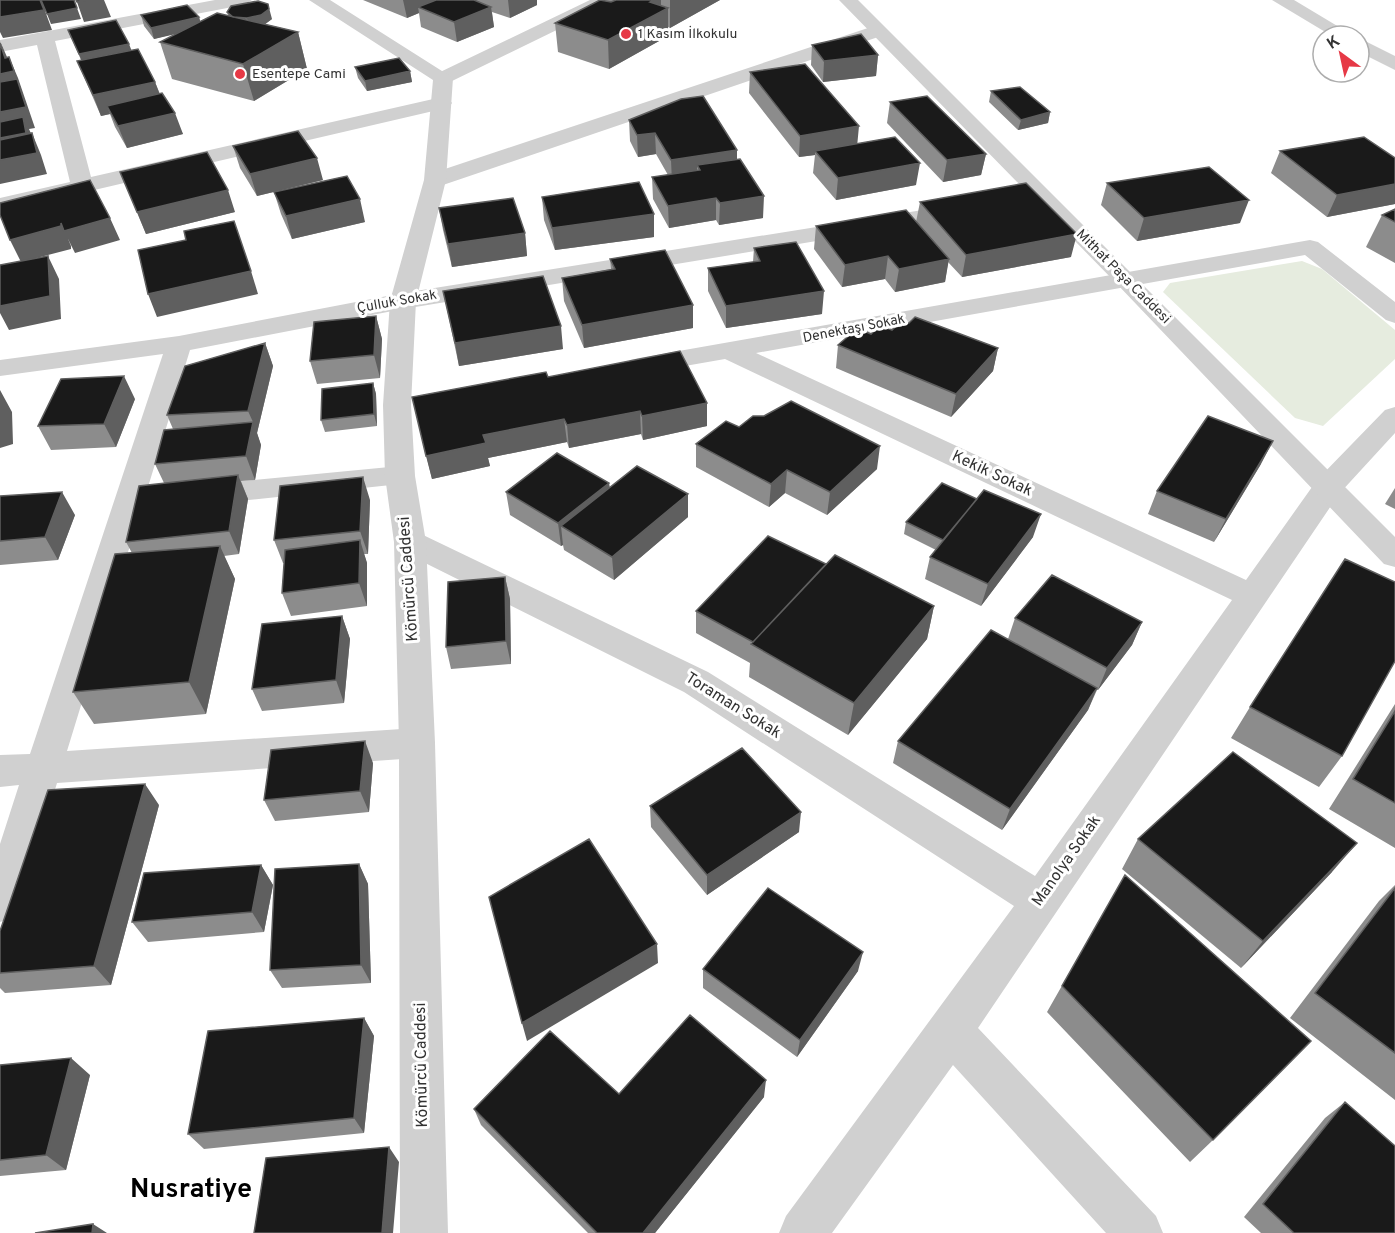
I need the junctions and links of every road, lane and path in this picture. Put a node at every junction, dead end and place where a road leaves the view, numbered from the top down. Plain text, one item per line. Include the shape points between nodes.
1 (243, 0) edge
2 (318, 0) edge
3 (604, 0) edge
4 (848, 0) edge
5 (1281, 0) edge
6 (1324, 24) edge
7 (877, 30) junction
8 (45, 38) junction
9 (0, 46) edge
10 (1371, 51) edge
11 (1395, 64) edge
12 (443, 90) junction
13 (435, 180) junction
14 (82, 186) junction
15 (0, 205) edge
16 (986, 206) edge
17 (1125, 278) junction
18 (403, 301) junction
19 (1395, 315) edge
20 (179, 344) junction
21 (732, 352) junction
22 (0, 368) edge
23 (616, 370) edge
24 (1395, 416) edge
25 (400, 476) junction
26 (1328, 487) junction
27 (153, 499) junction
28 (410, 542) junction
29 (1395, 556) edge
30 (1252, 596) junction
31 (417, 743) junction
32 (46, 766) junction
33 (0, 771) edge
34 (1040, 901) junction
35 (0, 904) edge
36 (951, 1031) junction
37 (424, 1233) edge
38 (803, 1233) edge
39 (1139, 1233) edge

1 - 8 street
2 - 12 street
3 - 12 street
4 - 7 street, Mithat Paşa Caddesi
5 - 6 street
7 - 13 street
7 - 17 street, Mithat Paşa Caddesi via 1032,199
8 - 9 street
8 - 14 street
10 - 11 street
12 - 13 street, Kömürcü Caddesi
12 - 14 street
13 - 18 street, Kömürcü Caddesi
14 - 15 street
16 - 18 street, Çulluk Sokak
17 - 19 street, Denektaşı Sokak via 1310,247
17 - 21 street, Denektaşı Sokak
17 - 26 street, Mithat Paşa Caddesi
18 - 20 street, Çulluk Sokak
18 - 25 street, Kömürcü Caddesi via 408,403
20 - 22 street, Çulluk Sokak
20 - 27 street
21 - 23 street, Denektaşı Sokak
21 - 30 street, Kekik Sokak
24 - 26 street, Manolya Sokak
25 - 27 street
25 - 28 street, Kömürcü Caddesi
26 - 29 street, Mithat Paşa Caddesi
26 - 30 street, Manolya Sokak
27 - 32 street
28 - 31 street, Kömürcü Caddesi
28 - 34 street, Toraman Sokak via 696,682
30 - 34 street, Manolya Sokak
31 - 32 street
31 - 37 street, Kömürcü Caddesi
32 - 33 street
32 - 35 street
34 - 36 street, Manolya Sokak
36 - 38 street, Manolya Sokak
36 - 39 street

